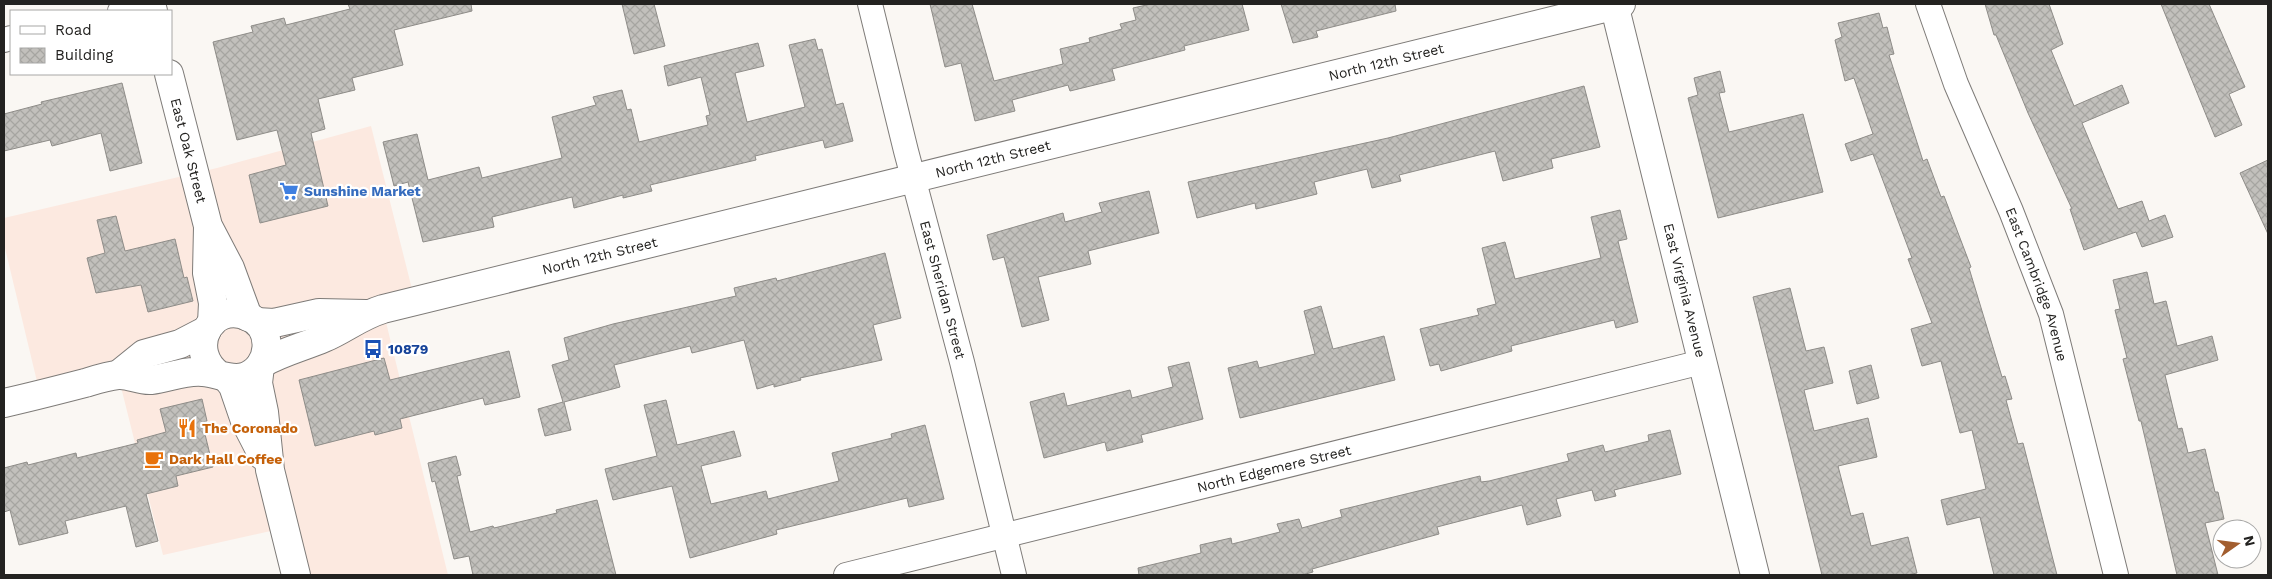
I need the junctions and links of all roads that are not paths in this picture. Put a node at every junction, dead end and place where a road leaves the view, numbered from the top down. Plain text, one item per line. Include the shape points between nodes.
1 (151, 4) edge
2 (870, 4) edge
3 (1616, 4) edge
4 (1928, 4) edge
5 (124, 10) edge
6 (169, 75) edge
7 (914, 179) junction
8 (208, 226) junction
9 (366, 314) junction
10 (252, 319) junction
11 (209, 326) junction
12 (1702, 362) junction
13 (261, 364) junction
14 (118, 375) junction
15 (223, 376) junction
16 (4, 403) edge
17 (270, 470) junction
18 (1004, 536) junction
19 (296, 575) edge
20 (846, 575) edge
21 (1014, 575) edge
22 (1755, 575) edge
23 (2116, 575) edge

1 - 5 street
2 - 7 street, East Sheridan Street
3 - 7 street, North 12th Street
3 - 12 street, East Virginia Avenue
4 - 23 street, East Cambridge Avenue via 1956,84 2051,314
6 - 8 street, East Oak Street
7 - 9 street, North 12th Street
7 - 18 street, East Sheridan Street
8 - 10 street, East Oak Street
8 - 11 street, East Oak Street via 207,273 213,303
9 - 10 street, North 12th Street via 319,313 274,323
9 - 13 street, North 12th Street via 325,338 278,354
10 - 11 street, North 12th Street via 229,314
10 - 13 street via 267,341 267,352
11 - 14 street, North 12th Street via 180,344 144,354
11 - 15 street via 202,346 204,355 212,370
12 - 18 street, North Edgemere Street
12 - 22 street, East Virginia Avenue
13 - 15 street, North 12th Street via 244,377
13 - 17 street via 258,383
14 - 15 street, North 12th Street via 149,380 195,372
14 - 16 street, North 12th Street
15 - 17 street via 233,386 245,421
17 - 19 street
18 - 20 street, North Edgemere Street
18 - 21 street, East Sheridan Street

